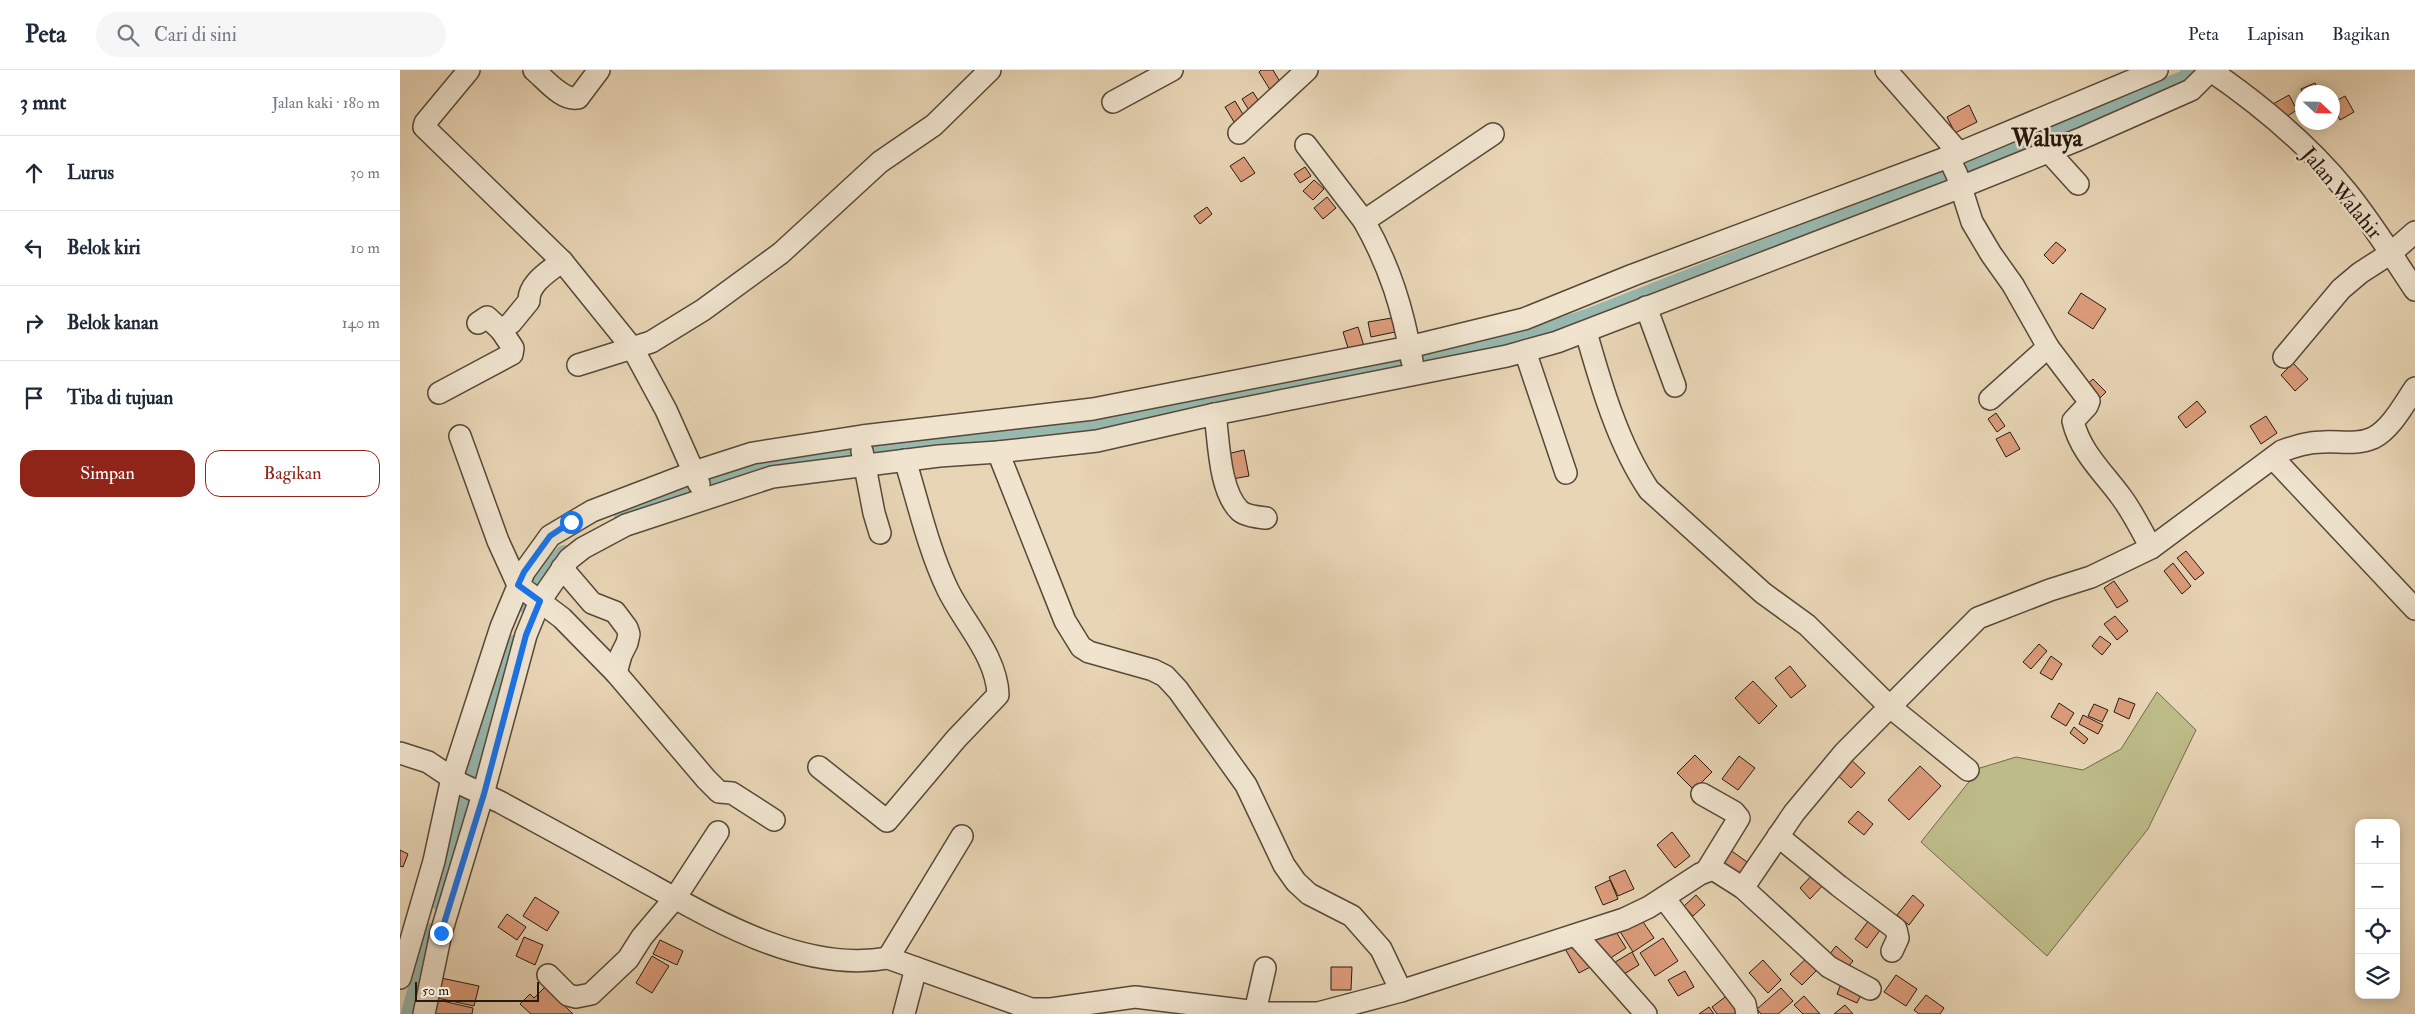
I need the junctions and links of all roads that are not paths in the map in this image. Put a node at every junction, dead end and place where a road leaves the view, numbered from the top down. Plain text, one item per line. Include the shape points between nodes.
1 (469, 70) edge
2 (534, 70) edge
3 (599, 70) edge
4 (990, 70) edge
5 (1172, 70) edge
6 (1307, 70) edge
7 (1886, 70) edge
8 (2157, 70) edge
9 (2211, 70) edge
10 (1113, 102) dead end
11 (1239, 133) dead end
12 (1493, 134) dead end
13 (1306, 145) dead end
14 (2049, 152) junction
15 (1955, 166) junction
16 (2078, 184) dead end
17 (1364, 221) junction
18 (2415, 232) edge
19 (2390, 253) junction
20 (562, 260) junction
21 (2415, 290) edge
22 (1646, 307) junction
23 (478, 323) dead end
24 (501, 330) junction
25 (1586, 332) junction
26 (2048, 348) junction
27 (633, 349) junction
28 (1525, 351) junction
29 (2284, 357) dead end
30 (1412, 361) junction
31 (578, 364) dead end
32 (1675, 386) dead end
33 (2415, 388) edge
34 (439, 393) dead end
35 (1990, 399) dead end
36 (1215, 414) junction
37 (1095, 424) junction
38 (460, 436) dead end
39 (937, 441) junction
40 (862, 450) junction
41 (998, 452) junction
42 (2273, 458) junction
43 (905, 460) junction
44 (1566, 472) dead end
45 (700, 484) junction
46 (1266, 518) dead end
47 (880, 533) dead end
48 (2151, 548) junction
49 (562, 568) junction
50 (529, 593) junction
51 (2415, 609) edge
52 (616, 673) junction
53 (1889, 706) junction
54 (400, 753) edge
55 (819, 767) dead end
56 (1968, 770) dead end
57 (469, 787) junction
58 (1702, 794) dead end
59 (774, 820) dead end
60 (718, 832) dead end
61 (962, 836) dead end
62 (1778, 836) junction
63 (1707, 870) junction
64 (1743, 888) junction
65 (675, 898) junction
66 (1664, 898) junction
67 (1576, 935) junction
68 (1892, 951) dead end
69 (888, 958) junction
70 (916, 968) junction
71 (1265, 968) dead end
72 (548, 975) dead end
73 (400, 978) edge
74 (1870, 989) dead end
75 (1401, 991) junction
76 (1050, 1011) edge
77 (1255, 1012) junction
78 (424, 1014) edge
79 (904, 1014) edge
80 (1644, 1014) edge
81 (1747, 1014) edge

1 - 20 street via 424,127
2 - 3 street via 569,99 578,98
4 - 27 street via 934,125 880,162 781,253 703,310 651,342
5 - 10 street
6 - 11 street
7 - 15 street
8 - 15 street via 2039,117
9 - 14 street via 2191,90
9 - 19 street, Jalan Walahir via 2280,122 2347,192
12 - 17 street
13 - 17 street
14 - 15 street
14 - 16 street
15 - 22 street
15 - 26 street via 1972,222 1982,242 2013,285
15 - 30 street via 1625,278
17 - 30 street via 1385,261 1402,313
18 - 19 street
19 - 21 street, Jalan Walahir
19 - 29 street via 2341,289
20 - 24 street via 534,285 528,295 529,301
20 - 27 street
22 - 25 street
22 - 32 street
23 - 24 street via 487,317
24 - 34 street via 513,348 512,354
25 - 28 street
25 - 53 street via 1610,409 1640,477 1650,490 1763,593 1806,625
26 - 35 street
26 - 48 street via 2089,401 2073,421 2092,462 2122,498
27 - 31 street
27 - 45 street
28 - 30 street
28 - 44 street
30 - 36 street
30 - 37 street
33 - 42 street via 2393,419 2375,437 2359,443 2304,444 2282,451
36 - 37 street
36 - 46 street via 1230,498 1241,512
37 - 39 street
37 - 41 street
38 - 50 street via 498,542
39 - 40 street
39 - 41 street
39 - 43 street
40 - 43 street
40 - 45 street via 772,478
40 - 45 street via 753,453
40 - 47 street
41 - 75 street via 1065,621 1081,647 1100,656 1153,670 1172,683 1246,785 1284,865 1296,882 1309,894 1352,916 1360,924 1381,949
42 - 48 street
42 - 51 street
43 - 55 street via 947,588 987,657 998,684 998,695 887,821
45 - 49 street via 583,548
45 - 50 street via 592,511 571,522 550,536 524,572
48 - 53 street via 2091,577 1978,618
49 - 50 street
49 - 52 street via 592,603 615,612 628,628 627,643
50 - 52 street via 562,618
50 - 57 street via 526,635
50 - 57 street via 501,627
52 - 59 street via 719,792 732,793
53 - 56 street
53 - 62 street via 1844,753
54 - 57 street via 428,762
57 - 65 street
57 - 73 street via 434,861
57 - 78 street
58 - 63 street via 1739,818
60 - 65 street
61 - 69 street
62 - 64 street
62 - 68 street via 1896,929 1899,934
63 - 64 street via 1713,869
63 - 66 street
64 - 74 street via 1829,967
65 - 69 street via 734,928 790,950 844,961 869,962
65 - 72 street via 628,959 591,994 568,995
66 - 67 street via 1624,919
66 - 81 street via 1745,1004
67 - 75 street
67 - 80 street
69 - 70 street
70 - 76 street via 1011,1004
70 - 79 street
71 - 77 street
75 - 77 street via 1318,1013
76 - 77 street via 1135,997

